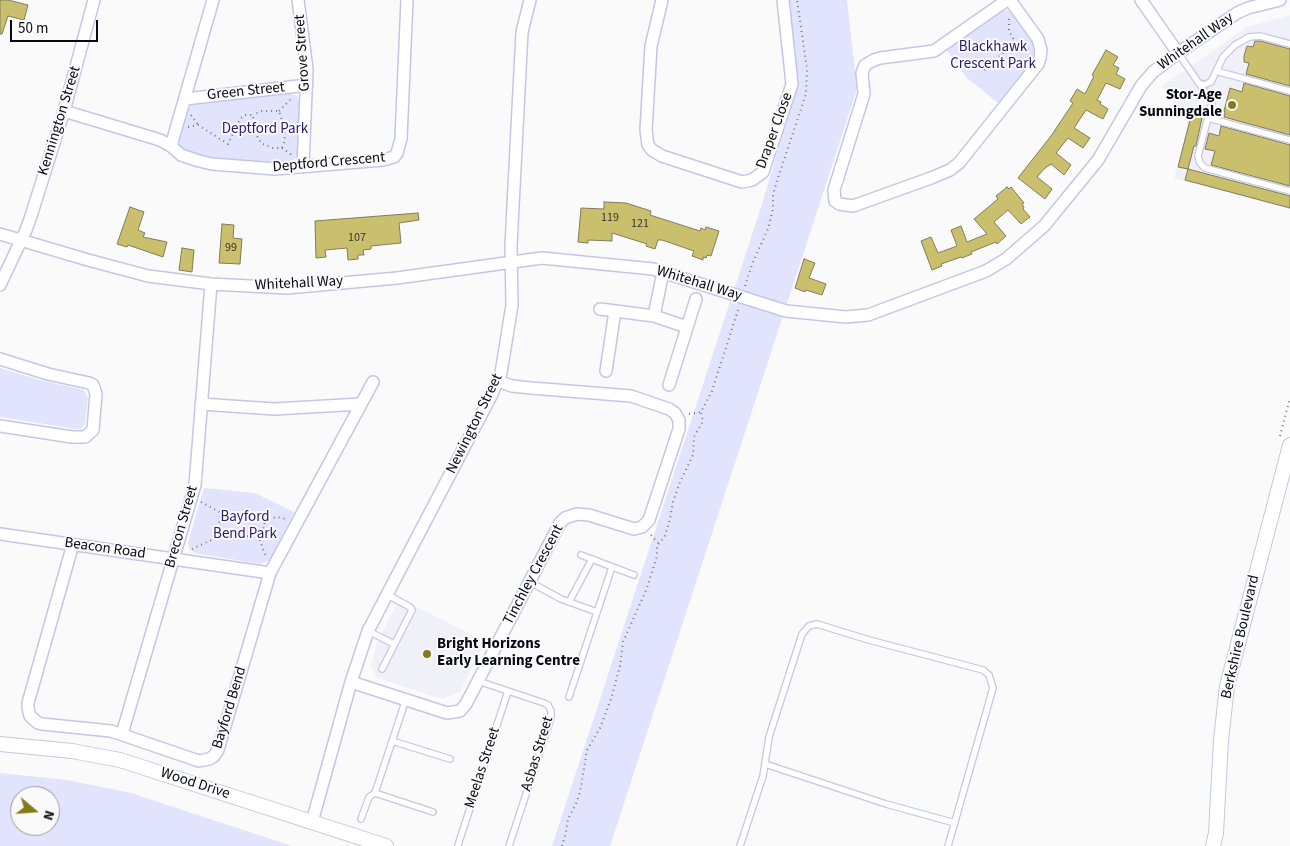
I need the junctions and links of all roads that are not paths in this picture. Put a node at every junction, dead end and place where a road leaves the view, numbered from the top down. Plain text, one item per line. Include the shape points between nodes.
1 (94, 0) edge
2 (213, 0) edge
3 (298, 0) edge
4 (407, 0) edge
5 (530, 0) edge
6 (662, 0) edge
7 (783, 0) edge
8 (1141, 0) edge
9 (1280, 0) edge
10 (1011, 3) edge
11 (1290, 44) edge
12 (1178, 53) junction
13 (1216, 71) junction
14 (1198, 82) junction
15 (307, 86) junction
16 (1290, 91) edge
17 (185, 98) junction
18 (64, 111) junction
19 (1208, 118) junction
20 (1290, 140) edge
21 (171, 146) junction
22 (303, 166) junction
23 (1290, 191) edge
24 (0, 234) edge
25 (20, 240) junction
26 (511, 262) junction
27 (663, 272) junction
28 (211, 284) junction
29 (0, 285) edge
30 (696, 299) dead end
31 (600, 309) dead end
32 (615, 311) junction
33 (654, 316) junction
34 (687, 327) junction
35 (0, 359) edge
36 (606, 371) dead end
37 (498, 381) junction
38 (373, 382) dead end
39 (669, 385) dead end
40 (201, 404) junction
41 (361, 404) junction
42 (0, 426) edge
43 (1290, 445) edge
44 (0, 534) edge
45 (73, 544) junction
46 (581, 555) dead end
47 (176, 559) junction
48 (592, 559) junction
49 (612, 567) junction
50 (271, 571) junction
51 (634, 575) dead end
52 (530, 582) junction
53 (386, 594) junction
54 (569, 602) junction
55 (597, 612) junction
56 (368, 630) junction
57 (394, 644) junction
58 (382, 669) dead end
59 (351, 682) junction
60 (478, 682) junction
61 (508, 691) junction
62 (568, 697) dead end
63 (406, 699) junction
64 (122, 734) junction
65 (392, 740) junction
66 (0, 744) edge
67 (450, 760) dead end
68 (765, 764) junction
69 (375, 793) junction
70 (433, 812) dead end
71 (361, 819) dead end
72 (312, 822) junction
73 (955, 823) junction
74 (1216, 842) edge
75 (458, 845) edge
76 (386, 846) edge
77 (509, 846) edge
78 (740, 846) edge
79 (948, 846) edge

1 - 18 street, Kennington Street
2 - 17 street
3 - 15 street, Grove Street
4 - 22 street, Deptford Crescent via 401,139 397,153 383,160
5 - 26 street, Newington Street via 522,32
6 - 7 street, Draper Close via 651,46 648,145 662,156 742,182 758,176 766,165 792,84
8 - 12 street
9 - 12 street, Whitehall Way via 1237,13
10 - 10 street via 934,51 880,58 865,65 862,73 864,94 835,182 839,204 853,206 955,167 1038,64 1041,50 1038,39
11 - 13 lane via 1260,36 1249,37 1229,50
12 - 14 lane
12 - 27 street, Whitehall Way via 1146,79 1106,149 1050,220 998,265 986,271 868,315 846,317 786,311
13 - 14 lane via 1209,84
13 - 16 lane
14 - 19 lane via 1212,102
15 - 17 street, Green Street
15 - 22 street, Grove Street
17 - 21 street
18 - 21 street, Deptford Crescent
18 - 25 street, Kennington Street via 31,216
19 - 20 lane
19 - 23 lane via 1198,156 1202,166
21 - 22 street, Deptford Crescent via 181,155 212,164 275,169
24 - 25 street, Whitehall Way
25 - 28 street, Whitehall Way via 148,276
25 - 29 street, Kennington Street
26 - 27 street, Whitehall Way via 542,258
26 - 28 street, Whitehall Way via 396,278 287,288
26 - 37 street, Newington Street via 512,305
27 - 33 street
28 - 40 street, Brecon Street
30 - 34 street
31 - 32 street
32 - 33 street
32 - 36 street
33 - 34 street
34 - 39 street
35 - 42 street via 89,383 95,389 96,402 93,430 85,437 72,438
37 - 52 street, Tinchley Crescent via 512,386 631,396 672,411 679,420 679,429 646,524 634,529 589,515 572,515 560,523
37 - 53 street, Newington Street
38 - 41 street, Bayford Bend
40 - 41 street via 266,408
40 - 47 street, Brecon Street via 195,485
41 - 50 street, Bayford Bend
43 - 74 street, Berkshire Boulevard via 1227,686
44 - 45 street, Beacon Road
45 - 47 street, Beacon Road
45 - 64 street, Bayford Bend via 28,712 42,724
46 - 48 lane
47 - 50 street, Beacon Road
47 - 64 street, Brecon Street
48 - 49 lane
48 - 54 lane
49 - 51 lane
49 - 55 lane
50 - 64 street, Bayford Bend via 214,756 199,760
52 - 54 lane
52 - 60 street, Tinchley Crescent
53 - 56 street, Newington Street
53 - 57 lane via 412,610
54 - 55 lane
55 - 62 lane
56 - 57 lane
56 - 59 street, Newington Street
57 - 58 lane
59 - 63 street, Tinchley Crescent
59 - 72 street, Newington Street
60 - 61 lane, Asbas Street
60 - 63 street, Tinchley Crescent via 466,704 456,712 447,713
61 - 75 lane, Meelas Street
61 - 77 lane, Asbas Street via 544,703 552,715
63 - 65 lane
65 - 67 lane
65 - 69 lane
66 - 72 street, Wood Drive via 72,751 120,760
68 - 73 lane
68 - 73 lane via 768,737 802,634 809,626 821,625 983,670 991,679 992,688
68 - 78 lane
69 - 70 lane
69 - 71 lane via 368,797
72 - 76 street, Wood Drive
73 - 79 lane

